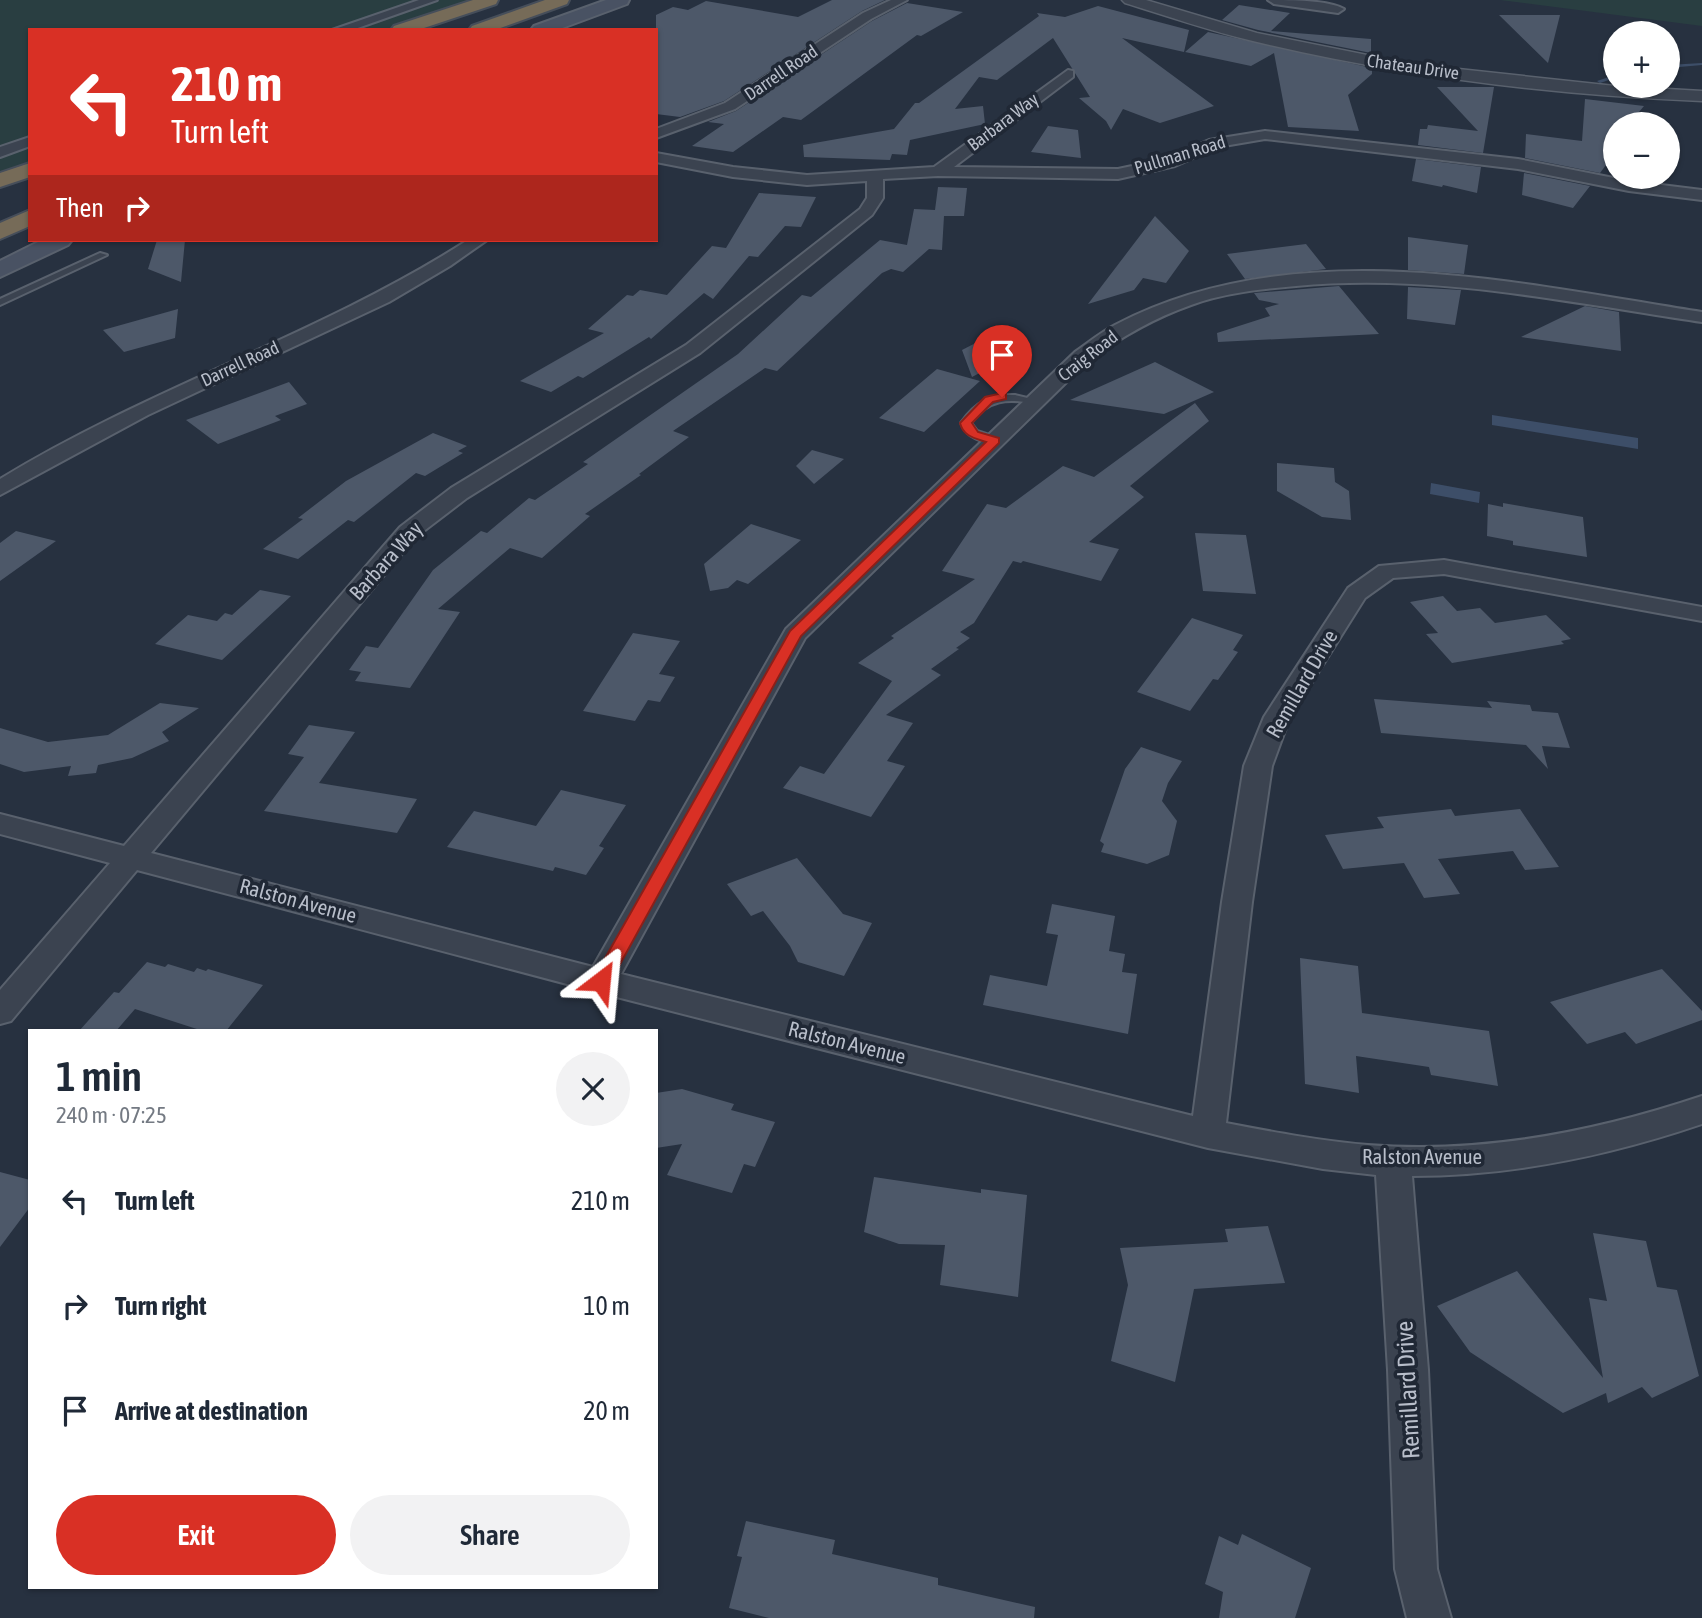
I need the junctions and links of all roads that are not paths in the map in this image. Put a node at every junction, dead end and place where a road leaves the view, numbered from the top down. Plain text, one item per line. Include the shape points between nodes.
1 (431, 0) edge
2 (490, 0) edge
3 (561, 0) edge
4 (621, 0) edge
5 (901, 0) edge
6 (1130, 0) edge
7 (1274, 0) edge
8 (1338, 9) dead end
9 (344, 28) edge
10 (406, 28) edge
11 (484, 28) edge
12 (545, 28) edge
13 (1068, 74) dead end
14 (1702, 96) edge
15 (658, 133) edge
16 (28, 142) edge
17 (0, 152) edge
18 (658, 157) edge
19 (28, 170) edge
20 (938, 171) junction
21 (875, 175) junction
22 (0, 181) edge
23 (1702, 195) edge
24 (28, 208) edge
25 (28, 218) edge
26 (0, 220) edge
27 (0, 232) edge
28 (57, 242) edge
29 (476, 242) edge
30 (103, 255) dead end
31 (0, 270) edge
32 (0, 302) edge
33 (1702, 317) edge
34 (1035, 401) junction
35 (994, 440) junction
36 (0, 488) edge
37 (1702, 614) edge
38 (0, 824) edge
39 (134, 858) junction
40 (601, 981) junction
41 (0, 1012) edge
42 (1702, 1110) edge
43 (1208, 1134) junction
44 (1393, 1161) junction
45 (1429, 1618) edge

1 - 9 street
2 - 10 highway
3 - 11 highway
4 - 12 main road
5 - 15 street, Darrell Road via 867,16 730,106
6 - 14 street, Chateau Drive via 1254,37 1412,69
7 - 8 street
13 - 20 street, Barbara Way
16 - 17 street
18 - 21 street, Pullman Road via 781,179
19 - 22 highway
20 - 21 street, Pullman Road
20 - 23 street, Pullman Road via 1118,174 1170,163 1214,143 1265,135 1518,164
21 - 39 street, Barbara Way via 876,198 866,212 692,349 459,493 408,532
24 - 26 highway
25 - 27 highway
28 - 31 main road
29 - 36 street, Darrell Road via 384,298 158,401
30 - 32 lane
33 - 34 street, Craig Road via 1386,276 1284,282 1224,292 1122,329 1082,356
34 - 35 street, Craig Road
34 - 35 lane via 1002,397 979,407 967,428 974,435
35 - 40 street, Craig Road via 795,634
37 - 43 street, Remillard Drive via 1444,567 1387,570 1356,593 1277,717 1258,766
38 - 39 street, Ralston Avenue
39 - 40 street, Ralston Avenue
39 - 41 street, Barbara Way
40 - 43 street, Ralston Avenue
42 - 44 street, Ralston Avenue via 1555,1151
43 - 44 street, Ralston Avenue via 1308,1153
44 - 45 street, Remillard Drive via 1416,1569

